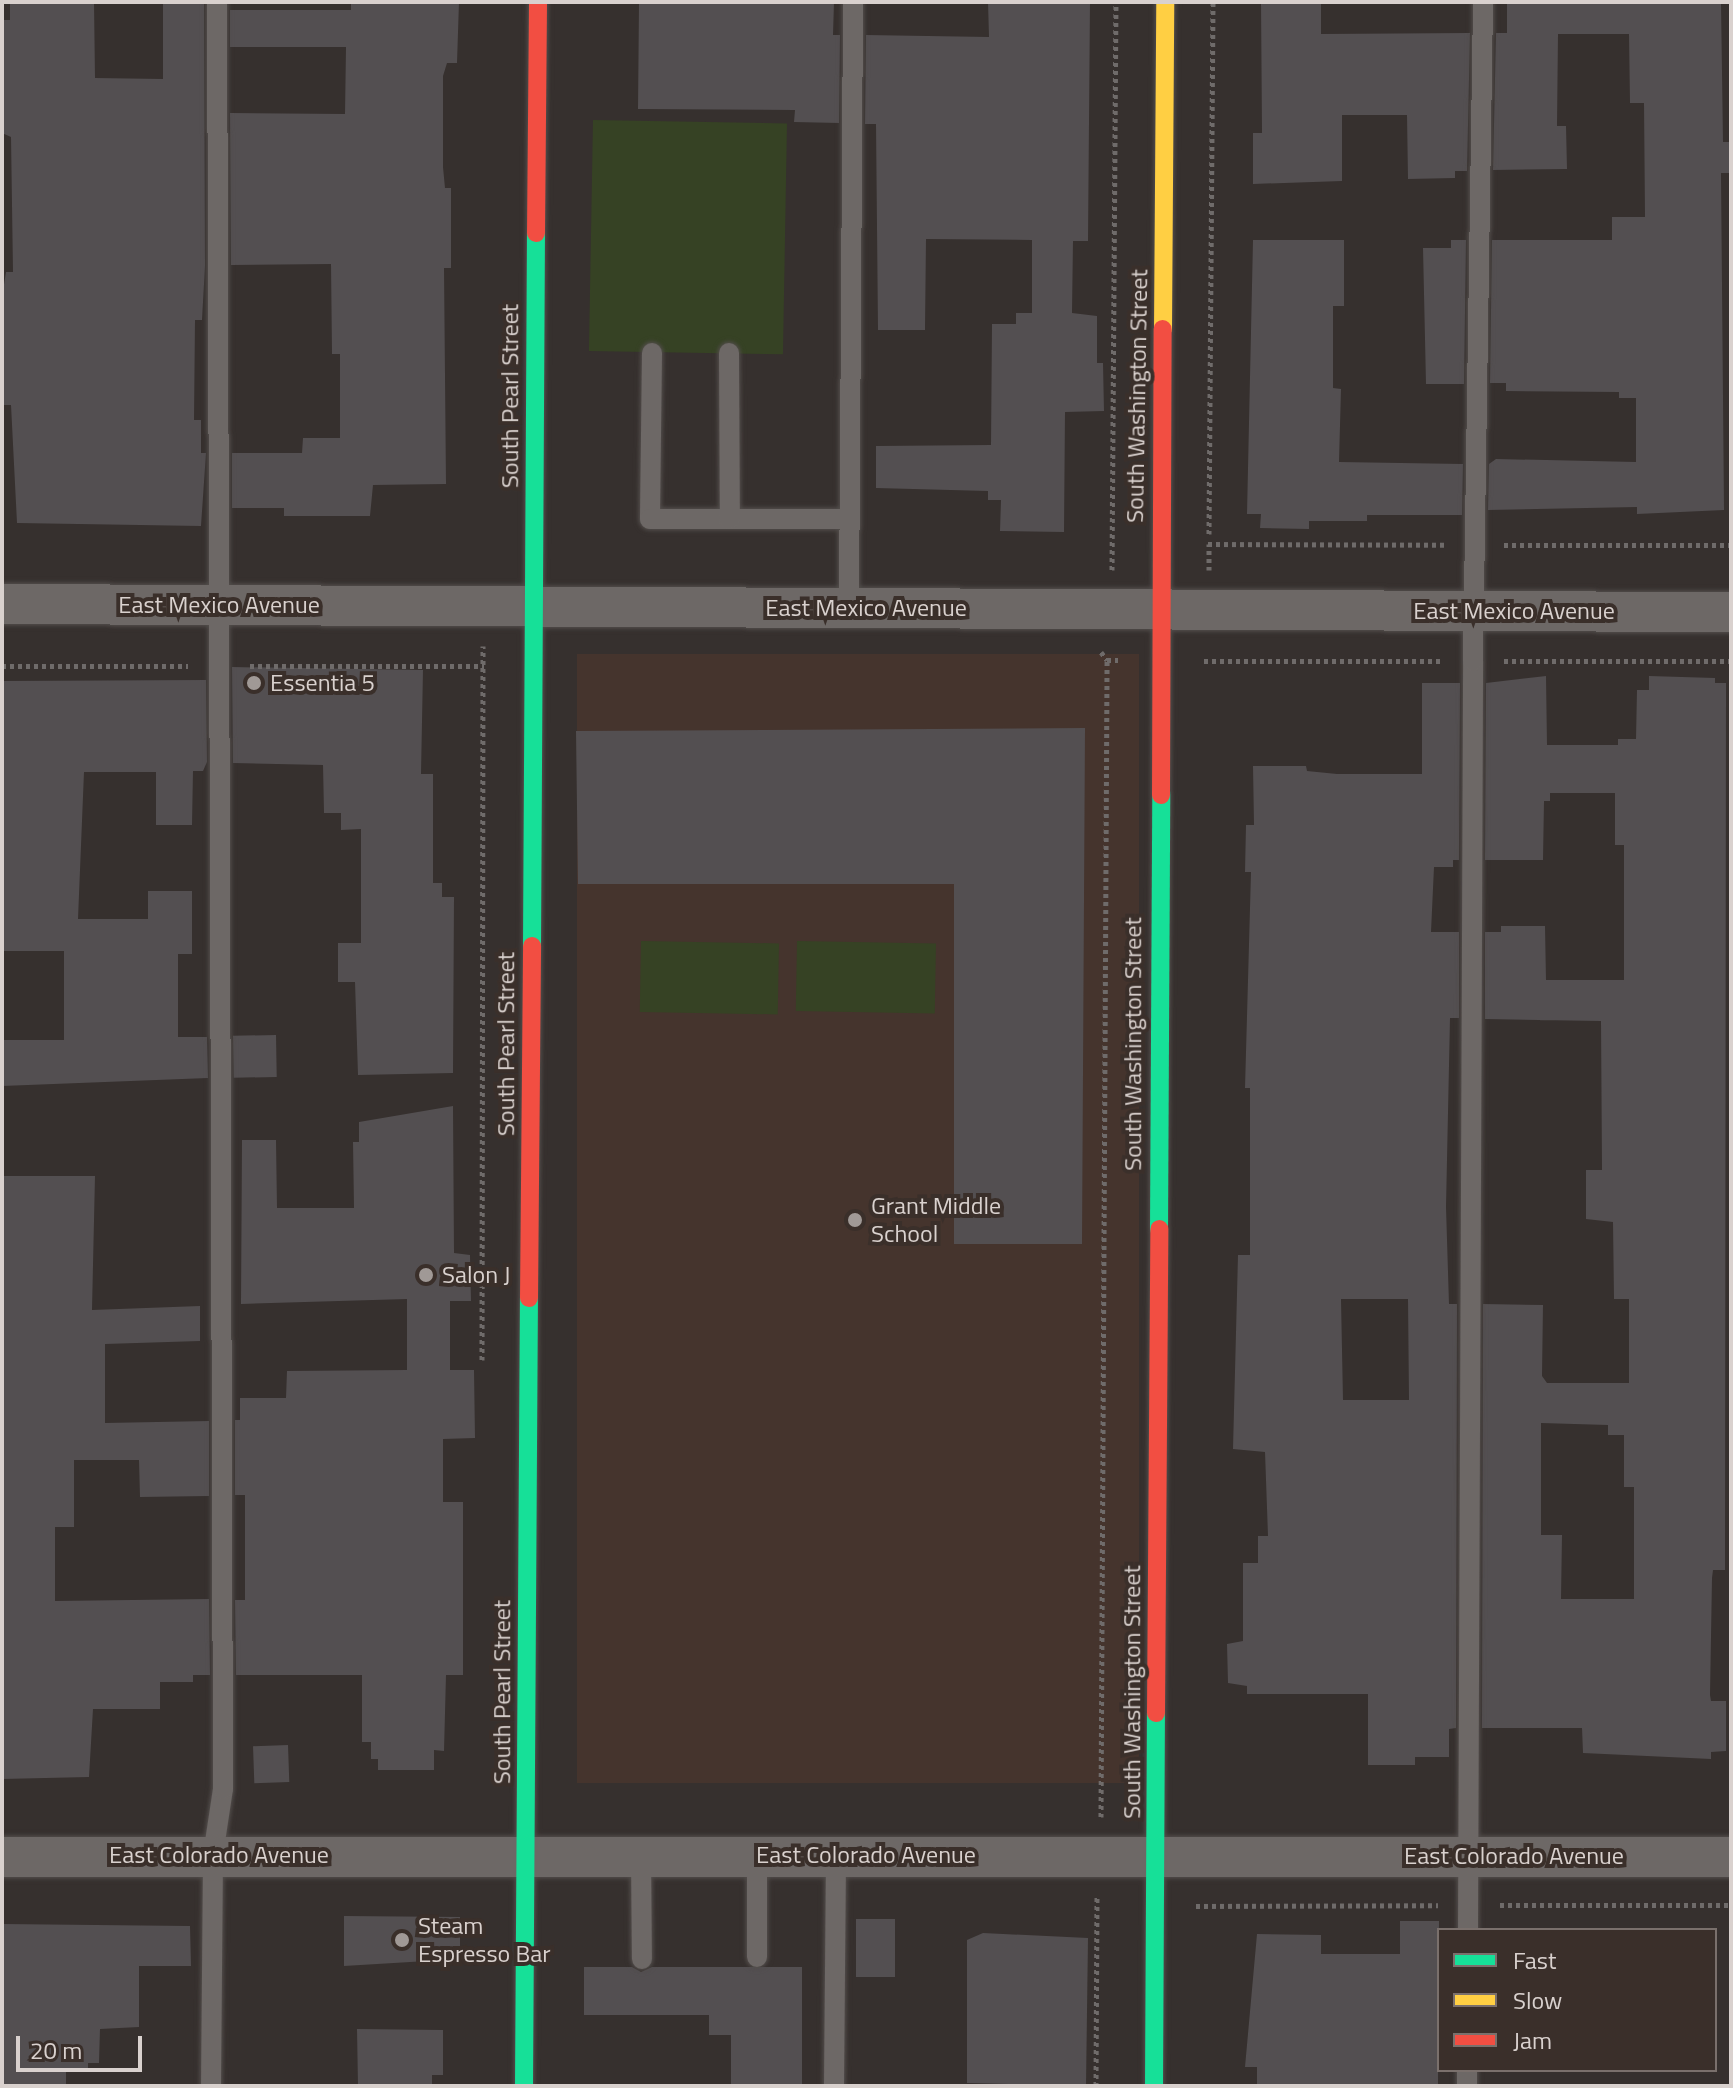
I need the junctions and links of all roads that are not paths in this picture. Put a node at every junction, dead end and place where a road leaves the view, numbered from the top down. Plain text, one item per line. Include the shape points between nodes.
1 (217, 2) edge
2 (538, 2) edge
3 (853, 2) edge
4 (1165, 2) edge
5 (1483, 2) edge
6 (652, 353) dead end
7 (729, 353) dead end
8 (730, 519) junction
9 (850, 519) junction
10 (2, 604) edge
11 (215, 605) junction
12 (532, 606) junction
13 (849, 608) junction
14 (1158, 610) junction
15 (1474, 611) junction
16 (1731, 612) edge
17 (525, 1854) junction
18 (641, 1854) junction
19 (213, 1855) junction
20 (757, 1855) junction
21 (836, 1855) junction
22 (1156, 1855) junction
23 (1469, 1856) junction
24 (2, 1857) edge
25 (1731, 1857) edge
26 (1468, 1928) edge
27 (757, 1957) dead end
28 (642, 1959) dead end
29 (211, 2086) edge
30 (524, 2086) edge
31 (834, 2086) edge
32 (1154, 2086) edge

1 - 11 lane
2 - 12 street, South Pearl Street
3 - 9 lane
4 - 14 street, South Washington Street
5 - 15 lane
6 - 8 lane via 650,519
7 - 8 lane
8 - 9 lane
9 - 13 lane
10 - 11 street, East Mexico Avenue
11 - 12 street, East Mexico Avenue
11 - 19 lane via 223,1789
12 - 13 street, East Mexico Avenue
12 - 17 street, South Pearl Street
13 - 14 street, East Mexico Avenue
14 - 15 street, East Mexico Avenue
14 - 22 street, South Washington Street
15 - 16 street, East Mexico Avenue
15 - 23 lane
17 - 18 street, East Colorado Avenue
17 - 19 street, East Colorado Avenue
17 - 30 street, South Pearl Street
18 - 20 street, East Colorado Avenue
18 - 28 lane
19 - 24 street, East Colorado Avenue
19 - 29 lane
20 - 21 street, East Colorado Avenue
20 - 27 lane
21 - 22 street, East Colorado Avenue
21 - 31 lane
22 - 23 street, East Colorado Avenue
22 - 32 street, South Washington Street
23 - 25 street, East Colorado Avenue
23 - 26 lane

